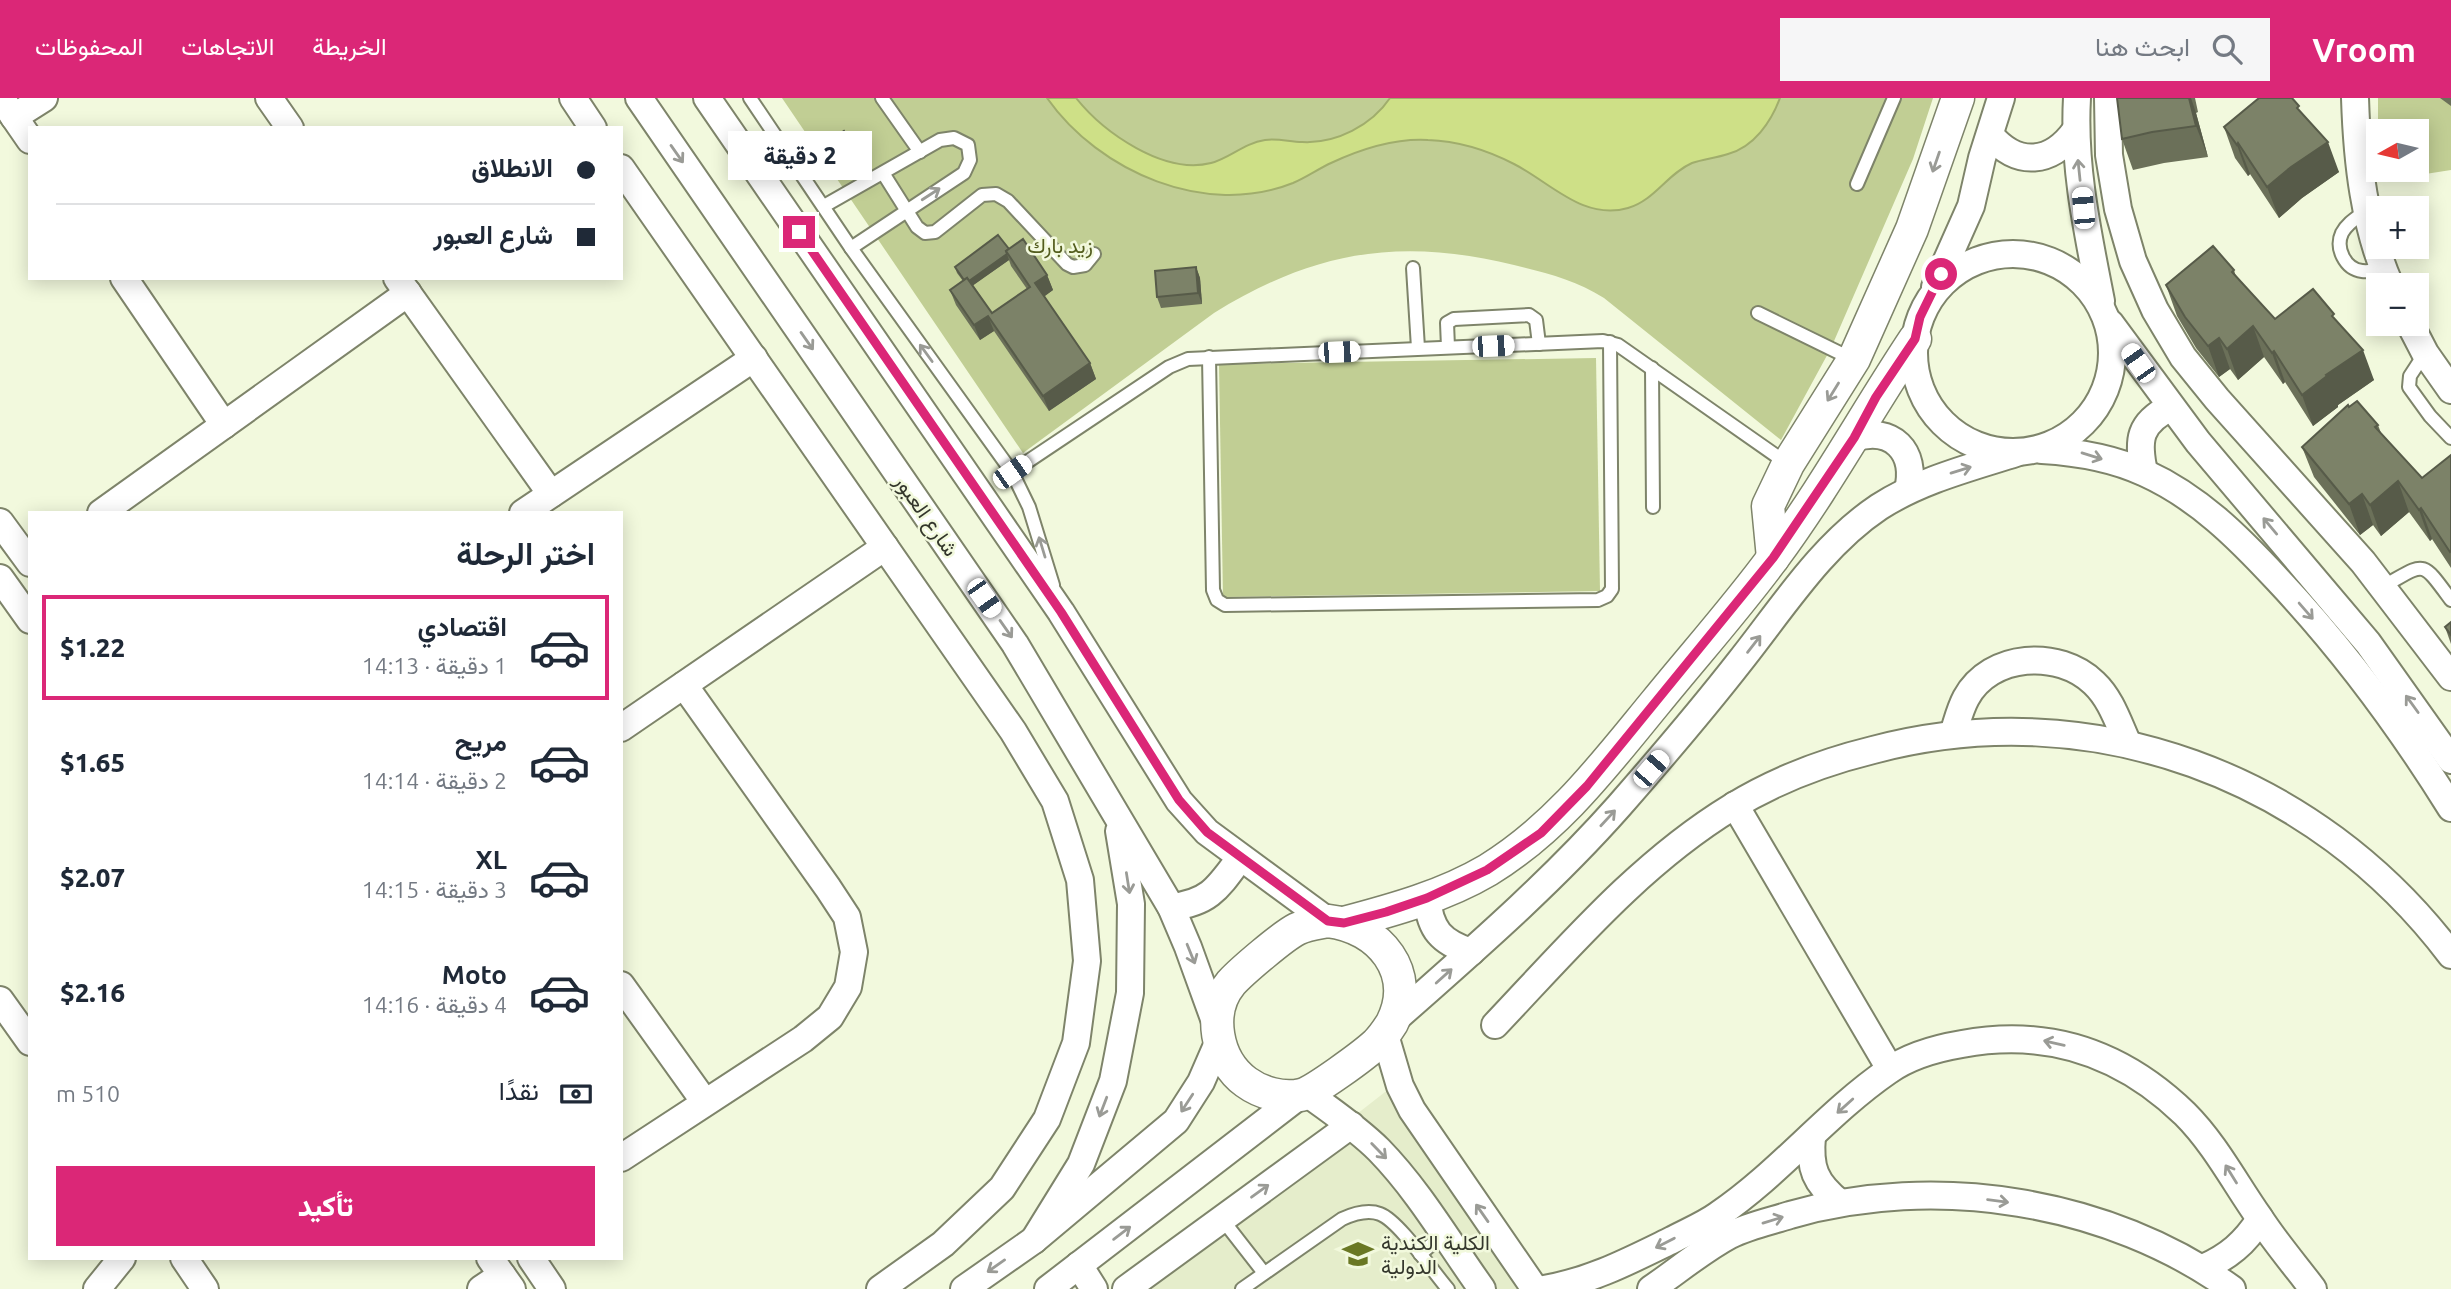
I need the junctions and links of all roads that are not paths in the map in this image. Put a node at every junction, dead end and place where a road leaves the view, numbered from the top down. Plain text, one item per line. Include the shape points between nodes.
1 (44, 98) edge
2 (269, 98) edge
3 (573, 98) edge
4 (639, 98) edge
5 (706, 98) edge
6 (750, 98) edge
7 (882, 98) edge
8 (1894, 98) edge
9 (1958, 98) edge
10 (2001, 98) edge
11 (2077, 98) edge
12 (2108, 98) edge
13 (2355, 98) edge
14 (7, 108) edge
15 (289, 126) edge
16 (592, 126) edge
17 (2075, 131) junction
18 (1991, 136) junction
19 (28, 138) edge
20 (920, 152) junction
21 (623, 171) edge
22 (883, 173) junction
23 (1857, 184) dead end
24 (2366, 205) edge
25 (824, 206) junction
26 (906, 210) junction
27 (2366, 211) edge
28 (851, 248) junction
29 (1094, 254) dead end
30 (1413, 268) dead end
31 (2370, 273) edge
32 (125, 280) edge
33 (403, 286) edge
34 (1931, 297) junction
35 (1758, 313) dead end
36 (2105, 314) junction
37 (2417, 336) edge
38 (1915, 339) junction
39 (1610, 342) junction
40 (1539, 344) junction
41 (1448, 347) junction
42 (1418, 348) junction
43 (2426, 353) junction
44 (1209, 357) junction
45 (754, 358) junction
46 (1854, 359) junction
47 (1652, 368) junction
48 (2451, 390) edge
49 (2171, 407) junction
50 (224, 425) junction
51 (1854, 438) junction
52 (2451, 438) edge
53 (2027, 451) junction
54 (1788, 464) junction
55 (1012, 472) junction
56 (2144, 472) junction
57 (1908, 490) junction
58 (551, 494) junction
59 (1653, 507) dead end
60 (104, 511) edge
61 (526, 511) edge
62 (0, 522) edge
63 (885, 547) junction
64 (1773, 558) junction
65 (28, 560) edge
66 (0, 578) edge
67 (2382, 587) junction
68 (2451, 600) edge
69 (1061, 612) junction
70 (28, 617) edge
71 (2449, 666) edge
72 (684, 685) junction
73 (623, 727) edge
74 (1952, 734) junction
75 (2128, 744) junction
76 (2451, 760) edge
77 (1735, 805) junction
78 (2451, 808) edge
79 (1117, 816) junction
80 (1240, 858) junction
81 (1427, 898) junction
82 (1171, 907) junction
83 (1336, 922) junction
84 (1471, 952) junction
85 (2451, 954) edge
86 (623, 988) edge
87 (2, 1009) edge
88 (1495, 1025) dead end
89 (1389, 1028) junction
90 (1218, 1035) junction
91 (28, 1040) edge
92 (1890, 1069) junction
93 (1303, 1094) junction
94 (704, 1101) junction
95 (1351, 1125) junction
96 (1812, 1136) junction
97 (623, 1157) edge
98 (1840, 1203) junction
99 (1222, 1219) junction
100 (2260, 1219) junction
101 (1723, 1226) junction
102 (1443, 1235) junction
103 (1034, 1240) junction
104 (1420, 1254) junction
105 (120, 1260) edge
106 (185, 1260) edge
107 (1079, 1265) junction
108 (2203, 1268) junction
109 (541, 1272) edge
110 (1264, 1273) junction
111 (500, 1280) edge
112 (97, 1289) edge
113 (205, 1289) edge
114 (880, 1289) edge
115 (964, 1289) edge
116 (1048, 1289) edge
117 (1094, 1289) edge
118 (1126, 1289) edge
119 (1242, 1289) edge
120 (1448, 1289) edge
121 (1482, 1289) edge
122 (1535, 1289) edge
123 (1544, 1289) edge
124 (1651, 1289) edge
125 (2232, 1289) edge
126 (2313, 1289) edge

1 - 14 street
2 - 15 street
3 - 16 street
4 -> 79 street, شارع العبور via 1016,644
5 - 69 street
6 - 25 lane
7 - 20 lane
8 - 23 lane
9 -> 46 street via 1912,229
10 - 18 street
11 - 17 street
12 - 67 street via 2109,155 2118,209 2133,261 2155,310 2183,357 2217,399
13 - 24 street via 2357,157
14 - 19 street
17 - 18 street via 2061,148 2027,158 2000,147
36 -> 17 street via 2083,208
18 - 34 street via 1971,206
20 - 22 lane
26 -> 20 lane via 964,173 970,160 968,145 954,138
21 - 45 street
22 - 25 lane
22 - 26 lane
25 - 28 lane
26 - 28 lane
26 - 29 lane via 920,231 930,234 982,195 996,194 1068,264 1085,265
27 - 31 lane via 2342,232 2340,251 2353,268
55 -> 28 lane
30 - 42 lane
32 - 50 street
33 - 50 street
33 - 58 street
34 - 36 street via 1946,279 1986,257 2032,255 2074,274
34 - 38 street
35 - 46 lane
36 - 49 street
36 - 53 street via 2112,359 2101,400 2085,422 2064,439
37 - 43 street
38 - 51 street
38 - 53 street via 1914,364 1920,388 1931,410 1948,428 1992,450
39 - 40 lane
39 - 44 lane via 1612,589 1598,600 1221,603 1213,590
39 - 47 lane
40 - 41 lane
40 - 41 lane via 1536,320 1530,315 1454,319 1446,327
41 - 42 lane
42 - 44 lane
43 - 48 street
43 - 52 lane via 2410,376 2409,387
44 - 55 lane via 1169,367
45 - 58 street
45 - 63 street
46 -> 54 street
47 - 54 lane
47 - 59 lane
49 - 56 street via 2143,432 2139,444
76 -> 49 street via 2368,643
50 - 60 street
51 - 57 street via 1867,434 1893,440 1910,463
51 - 64 street
53 -> 56 street via 2077,452
57 -> 53 street
54 - 64 street via 1768,506
69 -> 55 lane via 1030,507
56 -> 78 street via 2211,514 2292,595 2387,711
84 -> 57 street via 1617,808 1721,686 1824,554 1877,508
58 - 61 street
62 - 65 street
63 - 72 street
63 - 114 street via 1013,731 1055,802 1080,880 1087,961 1076,1043 1048,1119 1002,1188 943,1244
64 - 81 street via 1587,786 1541,833 1487,870
66 - 70 street
67 - 68 lane via 2424,568
67 - 71 street
69 - 80 street via 1179,800 1207,832
72 - 73 street
72 - 94 street via 847,917 854,952 848,987 830,1017
74 - 75 street via 2050,732
74 - 75 street via 1966,697 1982,679 2003,666 2050,660 2093,681 2109,700
74 - 77 street via 1843,757 1787,778
75 - 85 street via 2201,766 2312,822 2362,859
77 - 88 street via 1699,828 1634,882
77 - 92 street
79 - 82 street, شارع العبور
79 -> 103 street via 1131,904 1130,993 1113,1081 1081,1164
80 - 82 street via 1209,897
80 - 83 street
81 - 83 street
81 - 84 street via 1429,917 1438,934
82 -> 90 street, شارع العبور
83 - 89 street via 1372,936 1392,960 1399,991
83 - 90 street via 1298,929 1231,983 1221,1004
89 -> 84 street
86 - 94 street
87 - 91 street
89 - 93 street via 1374,1046
122 -> 89 street via 1412,1110 1396,1073
90 - 93 street via 1233,1070 1244,1082 1272,1095
90 -> 103 street via 1201,1082 1176,1121
92 -> 96 street
100 -> 92 street via 2185,1114 2145,1079 2098,1054 2046,1040 1993,1038 1940,1048
93 - 95 street
107 -> 93 street
94 - 97 street
99 -> 95 street
95 -> 102 street via 1400,1174
96 - 98 street via 1815,1174 1825,1191
96 - 101 street
101 -> 98 street
98 -> 108 street via 1915,1196 2000,1200 2105,1224
99 - 110 lane
99 - 118 street
100 - 108 street via 2236,1249
100 - 126 street
101 -> 123 street via 1590,1278
101 - 124 street
102 - 104 lane
102 - 121 street
103 -> 115 street
104 - 110 lane via 1394,1223 1367,1212 1342,1219
104 - 120 lane
105 - 112 street
106 - 113 street
107 - 116 street
107 - 117 street
108 - 125 street
109 - 111 street
110 - 119 lane

